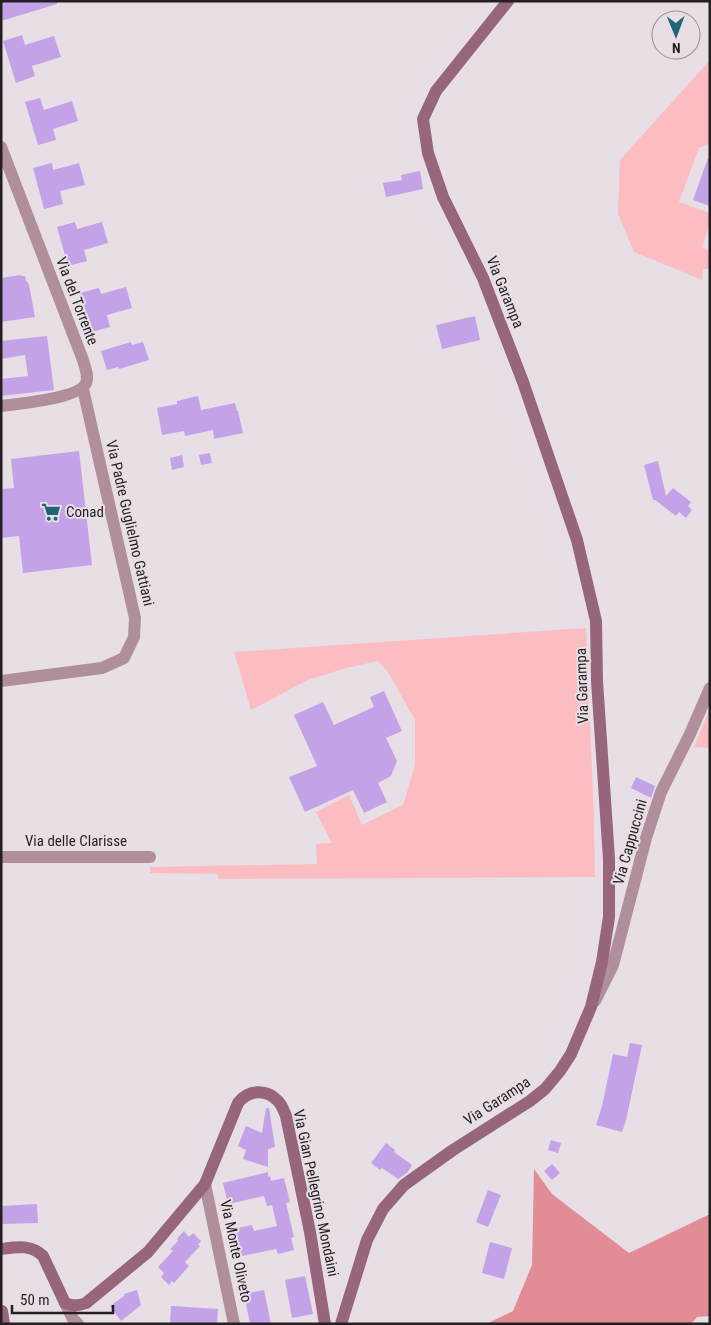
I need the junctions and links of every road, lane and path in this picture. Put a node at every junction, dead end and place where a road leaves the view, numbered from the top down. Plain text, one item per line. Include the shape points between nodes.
1 (508, 1) edge
2 (1, 147) edge
3 (5, 169) edge
4 (82, 388) junction
5 (1, 406) edge
6 (1, 681) edge
7 (710, 688) edge
8 (150, 857) dead end
9 (1, 858) edge
10 (591, 1007) junction
11 (205, 1184) junction
12 (1, 1249) edge
13 (65, 1303) junction
14 (1, 1307) edge
15 (2, 1312) edge
16 (4, 1324) edge
17 (78, 1324) edge
18 (234, 1324) edge
19 (325, 1324) edge
20 (341, 1324) edge

1 - 10 street, Via Garampa via 436,91 423,119 428,153 443,197 483,278 523,382 577,540 596,621 596,682 609,859 609,917
2 - 3 street, Via del Torrente
3 - 4 street, Via del Torrente via 83,360 87,375
4 - 5 street via 62,396
4 - 6 street, Via Padre Guglielmo Gattiani via 135,618 134,637 124,658 102,668
7 - 10 street, Via Cappuccini via 661,792 613,965
8 - 9 street, Via delle Clarisse
10 - 20 street, Via Garampa via 571,1054 545,1089 404,1185 383,1209 367,1240
11 - 13 street, Via Gian Pellegrino Mondaini via 148,1252 86,1303 78,1306
11 - 18 street, Via Monte Oliveto
11 - 19 street, Via Gian Pellegrino Mondaini via 241,1099 258,1091 278,1100 286,1116
12 - 13 street via 20,1247 38,1251
13 - 17 street
14 - 15 street
15 - 16 street

